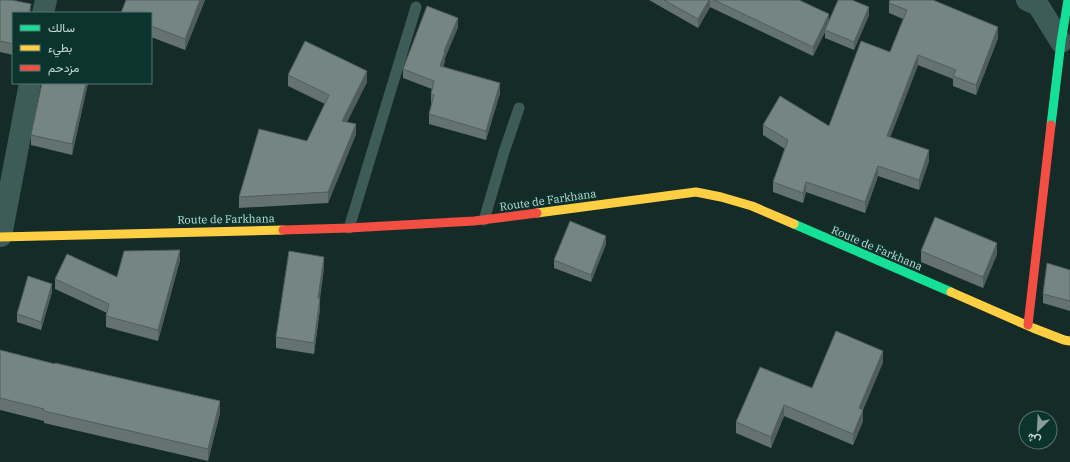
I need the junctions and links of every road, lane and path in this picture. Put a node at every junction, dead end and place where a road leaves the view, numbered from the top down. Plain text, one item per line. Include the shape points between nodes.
1 (46, 0) edge
2 (1026, 0) edge
3 (1068, 0) edge
4 (416, 7) dead end
5 (43, 12) edge
6 (1061, 42) junction
7 (30, 84) edge
8 (519, 108) dead end
9 (484, 220) junction
10 (349, 228) junction
11 (0, 236) edge
12 (1028, 326) junction
13 (1070, 341) edge

1 - 5 street
2 - 6 street via 1038,5
3 - 6 street
4 - 10 lane
6 - 12 street
7 - 11 street
8 - 9 lane
9 - 10 street, Route de Farkhana
9 - 12 street, Route de Farkhana via 672,194 696,192 721,196 752,206
10 - 11 street, Route de Farkhana
12 - 13 street, Route de Farkhana

